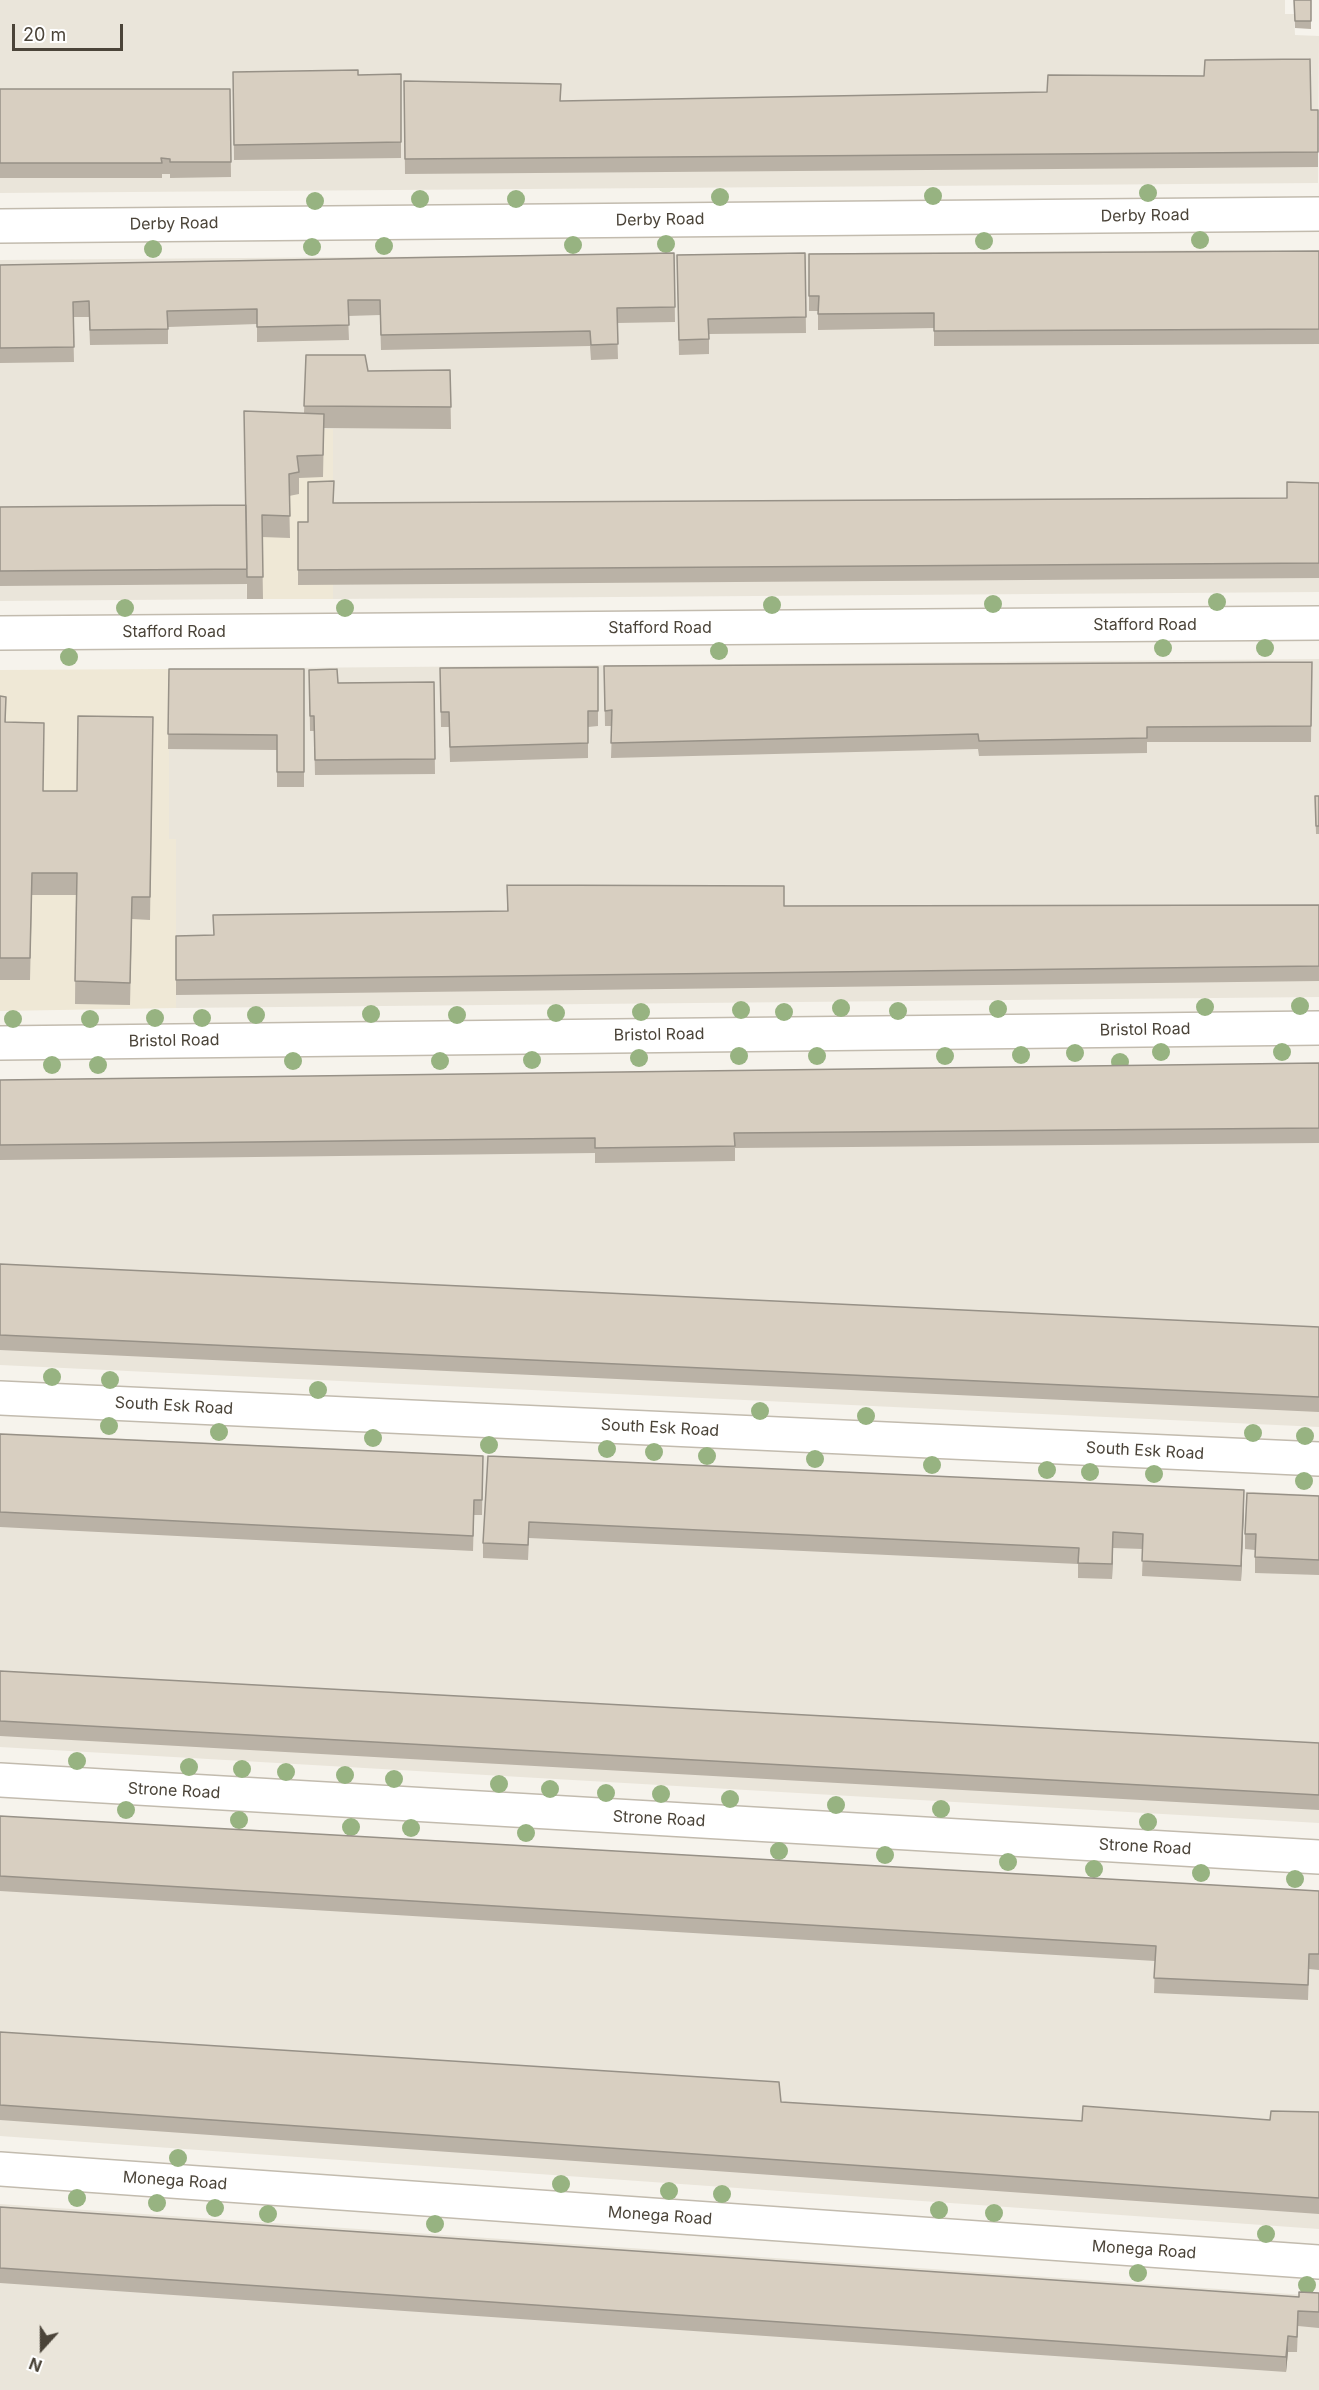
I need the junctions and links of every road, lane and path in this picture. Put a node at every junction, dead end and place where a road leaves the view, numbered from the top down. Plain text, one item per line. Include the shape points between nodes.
1 (1319, 214) edge
2 (0, 226) edge
3 (1319, 623) edge
4 (0, 633) edge
5 (1319, 1028) edge
6 (0, 1043) edge
7 (0, 1398) edge
8 (1319, 1459) edge
9 (0, 1780) edge
10 (1319, 1857) edge
11 (0, 2169) edge
12 (1319, 2262) edge

1 - 2 street, Derby Road
3 - 4 street, Stafford Road
5 - 6 street, Bristol Road
7 - 8 street, South Esk Road
9 - 10 street, Strone Road
11 - 12 street, Monega Road

